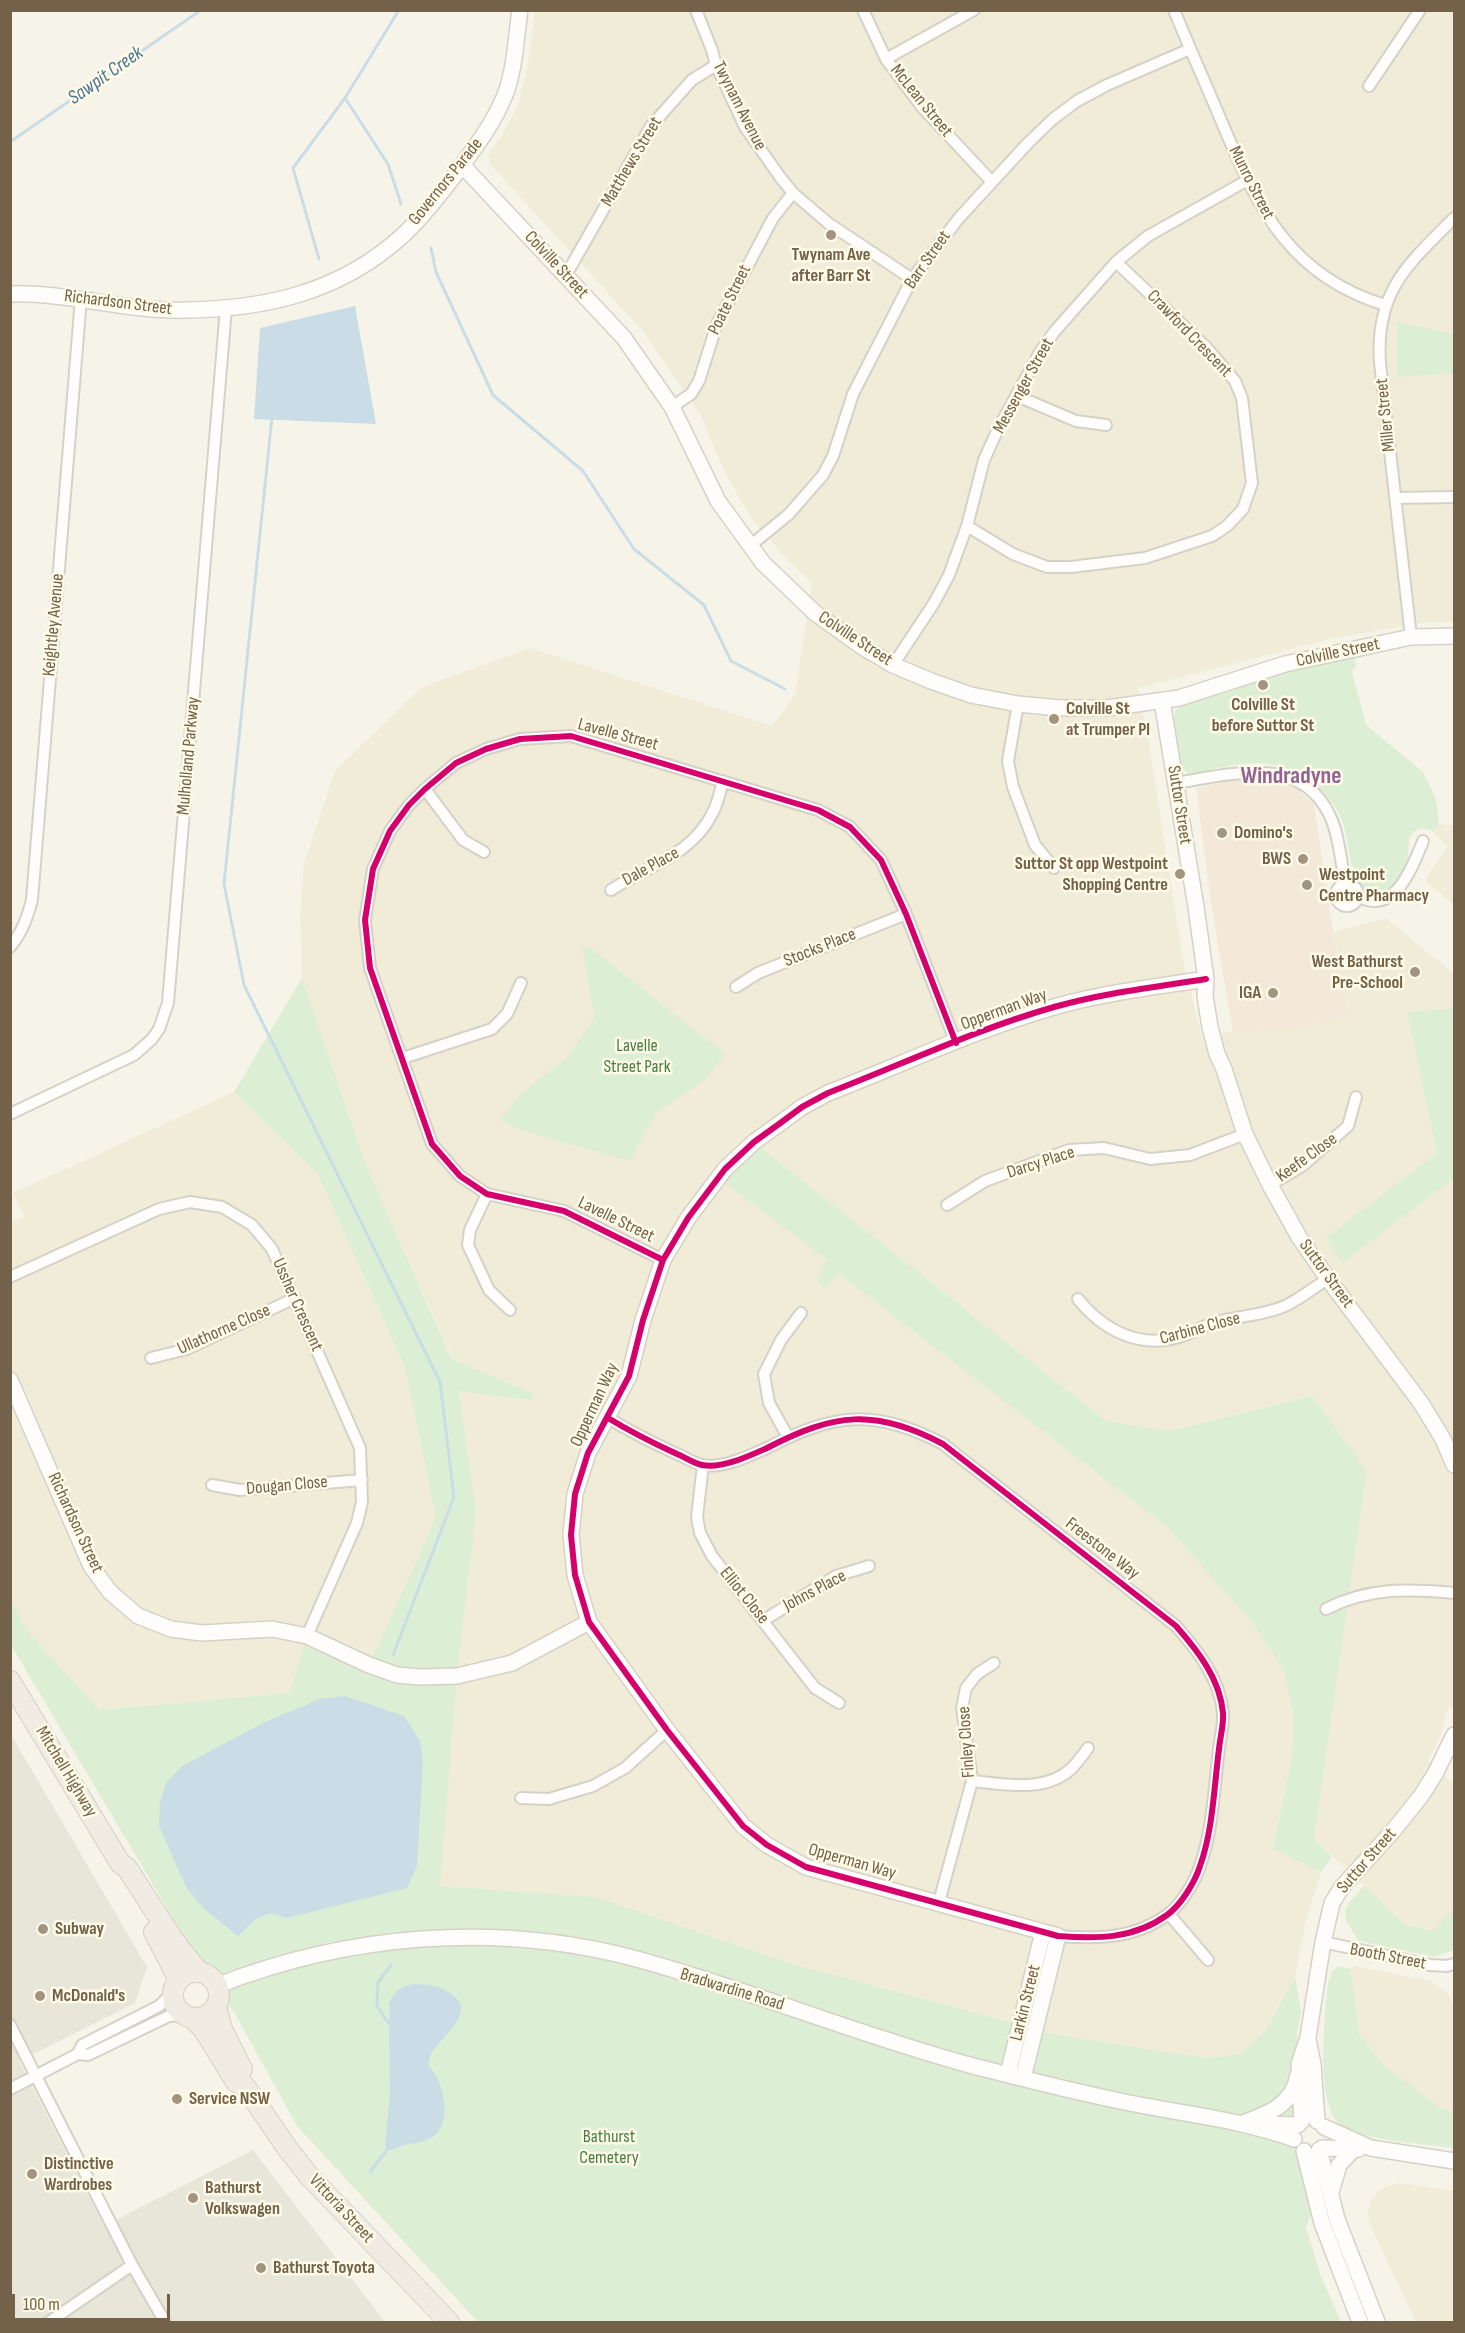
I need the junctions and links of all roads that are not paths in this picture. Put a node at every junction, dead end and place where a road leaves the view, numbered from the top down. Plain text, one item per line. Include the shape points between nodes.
1 (520, 10) edge
2 (696, 10) edge
3 (863, 10) edge
4 (974, 10) edge
5 (1174, 10) edge
6 (1420, 10) edge
7 (1190, 49) junction
8 (886, 59) junction
9 (716, 65) junction
10 (1369, 86) dead end
11 (462, 165) junction
12 (1246, 181) junction
13 (992, 182) junction
14 (793, 193) junction
15 (1455, 218) edge
16 (1116, 262) junction
17 (566, 275) junction
18 (912, 279) junction
19 (10, 294) edge
20 (81, 298) junction
21 (1385, 304) junction
22 (226, 308) junction
23 (1017, 396) junction
24 (672, 407) junction
25 (1106, 425) dead end
26 (1395, 498) junction
27 (1455, 498) edge
28 (967, 526) junction
29 (750, 546) junction
30 (1455, 636) edge
31 (1411, 637) junction
32 (893, 665) junction
33 (1162, 701) junction
34 (1018, 704) junction
35 (723, 781) junction
36 (1176, 783) junction
37 (425, 789) junction
38 (1423, 841) dead end
39 (484, 852) dead end
40 (1054, 868) dead end
41 (1346, 884) junction
42 (611, 890) dead end
43 (1359, 897) junction
44 (906, 914) junction
45 (10, 947) edge
46 (1206, 979) junction
47 (521, 983) dead end
48 (736, 987) dead end
49 (956, 1043) junction
50 (403, 1058) junction
51 (1356, 1097) dead end
52 (10, 1114) edge
53 (1245, 1134) junction
54 (1270, 1185) junction
55 (487, 1194) junction
56 (946, 1205) dead end
57 (663, 1260) junction
58 (10, 1277) edge
59 (1328, 1279) junction
60 (295, 1298) junction
61 (1078, 1299) dead end
62 (510, 1310) dead end
63 (801, 1313) dead end
64 (151, 1358) dead end
65 (10, 1380) edge
66 (608, 1418) junction
67 (788, 1437) junction
68 (703, 1465) junction
69 (1455, 1465) edge
70 (362, 1480) junction
71 (212, 1485) dead end
72 (869, 1566) dead end
73 (1455, 1593) edge
74 (1326, 1609) dead end
75 (764, 1620) junction
76 (589, 1622) junction
77 (307, 1636) junction
78 (994, 1663) dead end
79 (10, 1681) edge
80 (839, 1703) dead end
81 (667, 1730) junction
82 (1455, 1735) edge
83 (1088, 1748) dead end
84 (972, 1781) junction
85 (521, 1798) dead end
86 (120, 1863) junction
87 (939, 1902) junction
88 (1169, 1914) junction
89 (1051, 1934) junction
90 (1323, 1942) junction
91 (1208, 1960) dead end
92 (1455, 1964) edge
93 (199, 1972) junction
94 (176, 1986) junction
95 (216, 1986) junction
96 (216, 2006) junction
97 (188, 2016) junction
98 (10, 2025) edge
99 (1308, 2037) junction
100 (78, 2054) junction
101 (1299, 2064) junction
102 (37, 2075) junction
103 (1016, 2076) junction
104 (244, 2085) junction
105 (10, 2089) edge
106 (1243, 2123) junction
107 (1307, 2127) junction
108 (1371, 2148) junction
109 (1315, 2150) junction
110 (1353, 2150) junction
111 (1455, 2161) edge
112 (1330, 2198) junction
113 (132, 2265) junction
114 (49, 2322) edge
115 (165, 2322) edge
116 (450, 2322) edge
117 (1360, 2322) edge
118 (1377, 2322) edge

1 - 11 street, Governors Parade via 506,94
2 - 9 street, Twynam Avenue
3 - 8 street, McLean Street
4 - 8 street
5 - 7 street, Munro Street
6 - 10 street
7 - 12 street, Munro Street
7 - 13 street, Barr Street via 1077,101 1045,127
8 - 13 street, McLean Street via 922,107
9 - 14 street, Twynam Avenue via 745,127
9 - 17 street, Matthews Street via 692,80 651,126
11 - 17 street, Colville Street
11 - 22 street, Governors Parade via 430,208 379,255 329,284 267,304
12 - 16 street, Messenger Street via 1148,236
12 - 21 street, Munro Street via 1270,223 1306,261 1339,287
13 - 18 street, Barr Street via 940,240
14 - 18 street, Twynam Avenue via 846,236
14 - 24 street, Poate Street via 773,218 717,324 699,381 691,394
15 - 21 street, Miller Street via 1414,258
16 - 23 street, Messenger Street via 1045,345
16 - 28 street, Crawford Crescent via 1206,347 1235,381 1242,398 1252,483 1243,509 1212,536 1145,558 1071,567 1047,567 1013,554
17 - 24 street, Colville Street via 624,338
18 - 29 street, Barr Street via 853,394 833,456 822,475 789,514
19 - 20 street, Richardson Street
20 - 22 street, Richardson Street via 159,310
20 - 45 street, Keightley Avenue via 32,900 23,928
21 - 26 street, Miller Street via 1379,348
22 - 52 street, Mulholland Parkway via 168,1003 152,1039 134,1055
23 - 25 street via 1076,421
23 - 28 street, Messenger Street via 984,460
24 - 29 street, Colville Street via 718,501
26 - 27 street
26 - 31 street, Miller Street
28 - 32 street, Messenger Street via 944,584
29 - 32 street, Colville Street via 815,613
30 - 31 street, Colville Street
31 - 33 street, Colville Street via 1285,664 1204,692
32 - 34 street, Colville Street via 970,695
33 - 34 street, Colville Street via 1107,708
33 - 36 street, Suttor Street
34 - 40 street via 1008,761 1013,787 1035,845
35 - 37 street, Lavelle Street via 571,736 520,739 486,749 456,764
35 - 42 street, Dale Place via 713,813 690,844
35 - 44 street, Lavelle Street via 818,810 850,827 881,860
36 - 41 street via 1238,772 1265,772 1280,774 1305,786 1330,816
36 - 46 street, Suttor Street
37 - 39 street via 463,840
37 - 50 street, Lavelle Street via 390,831 377,859 365,920 370,968
38 - 43 street via 1402,884 1380,900
41 - 43 street via 1356,887
41 - 43 street via 1338,889 1339,903 1353,905
44 - 48 street, Stocks Place via 758,973
44 - 49 street, Lavelle Street
46 - 49 street, Opperman Way via 1055,1007
46 - 53 street, Suttor Street via 1205,996 1216,1054
47 - 50 street via 507,1014 492,1029
49 - 57 street, Opperman Way via 828,1093 754,1142 725,1169
50 - 55 street, Lavelle Street via 432,1144 460,1176
51 - 54 street, Keefe Close via 1348,1126 1302,1166
53 - 54 street, Suttor Street
53 - 56 street, Darcy Place via 1190,1155 1150,1159 1104,1148 1069,1150 985,1181
54 - 59 street, Suttor Street
55 - 57 street, Lavelle Street via 564,1211
55 - 62 street via 470,1230 468,1245 489,1290
57 - 66 street, Opperman Way via 629,1376
58 - 60 street, Ussher Crescent via 159,1209 190,1202 222,1207 252,1225 272,1249
59 - 61 street, Carbine Close via 1285,1306 1153,1342 1126,1337 1092,1316
59 - 69 street, Suttor Street via 1421,1403
60 - 64 street, Ullathorne Close via 187,1349
60 - 70 street, Ussher Crescent via 360,1448
63 - 67 street via 781,1340 764,1374 769,1402
65 - 77 street, Richardson Street via 91,1566 110,1592 138,1616 171,1629 202,1633 272,1629
66 - 68 street, Freestone Way
66 - 76 street, Opperman Way via 588,1453 574,1494 571,1534 575,1575
67 - 68 street, Freestone Way via 739,1462
67 - 88 street, Freestone Way via 824,1423 856,1419 895,1423 921,1432 943,1444 1167,1619 1196,1649 1213,1678 1223,1713 1200,1867
68 - 75 street, Elliot Close via 700,1533 712,1557
70 - 71 street, Dougan Close via 240,1490
70 - 77 street, Ussher Crescent via 357,1523
72 - 75 street, Johns Place via 836,1576
73 - 74 street via 1364,1593
75 - 80 street, Elliot Close via 815,1688
76 - 77 street, Richardson Street via 512,1663 448,1676 397,1675
76 - 81 street, Opperman Way
78 - 84 street, Finley Close via 977,1674 966,1688 962,1708
79 - 86 highway, Mitchell Highway
81 - 85 street via 625,1768 593,1786 549,1799
81 - 87 street, Opperman Way via 743,1826 767,1845 806,1867
82 - 90 street, Suttor Street via 1421,1796 1342,1887 1332,1903
83 - 84 street via 1056,1780 1030,1786
84 - 87 street, Finley Close
86 - 93 highway, Mitchell Highway
86 - 94 highway, Mitchell Highway via 122,1877 162,1946
87 - 89 street, Opperman Way
88 - 89 street, Freestone Way via 1120,1936
88 - 91 street
89 - 103 street, Larkin Street
90 - 92 street, Booth Street via 1430,1965
90 - 99 street, Suttor Street
93 - 94 highway via 191,1973
93 - 95 highway
94 - 97 highway via 175,2005
94 - 100 street via 159,2006 82,2045
95 - 96 highway
95 - 103 street, Bradwardine Road via 289,1960 385,1943 468,1937 553,1942 633,1959 969,2065
96 - 97 highway via 205,2016
96 - 104 highway, Vittoria Street via 222,2029 246,2076
97 - 100 street via 169,2016 88,2055
97 - 104 highway, Vittoria Street via 204,2030 236,2082
98 - 102 street
99 - 101 street, Suttor Street
99 - 107 street, Suttor Street via 1313,2064
100 - 102 street
101 - 106 street via 1296,2085 1281,2106
101 - 107 street, Suttor Street
102 - 105 street
102 - 113 street
103 - 106 street, Bradwardine Road via 1126,2102
104 - 116 highway, Vittoria Street via 309,2176
106 - 107 street, Bradwardine Road
107 - 108 street, Bradwardine Road
107 - 109 street via 1327,2138
107 - 109 street via 1296,2145
108 - 110 street, Bradwardine Road
108 - 111 street, Bradwardine Road
109 - 110 street, Bradwardine Road
109 - 112 street
109 - 117 street via 1322,2223
110 - 112 street via 1339,2165
112 - 118 street
113 - 114 street
113 - 115 street

